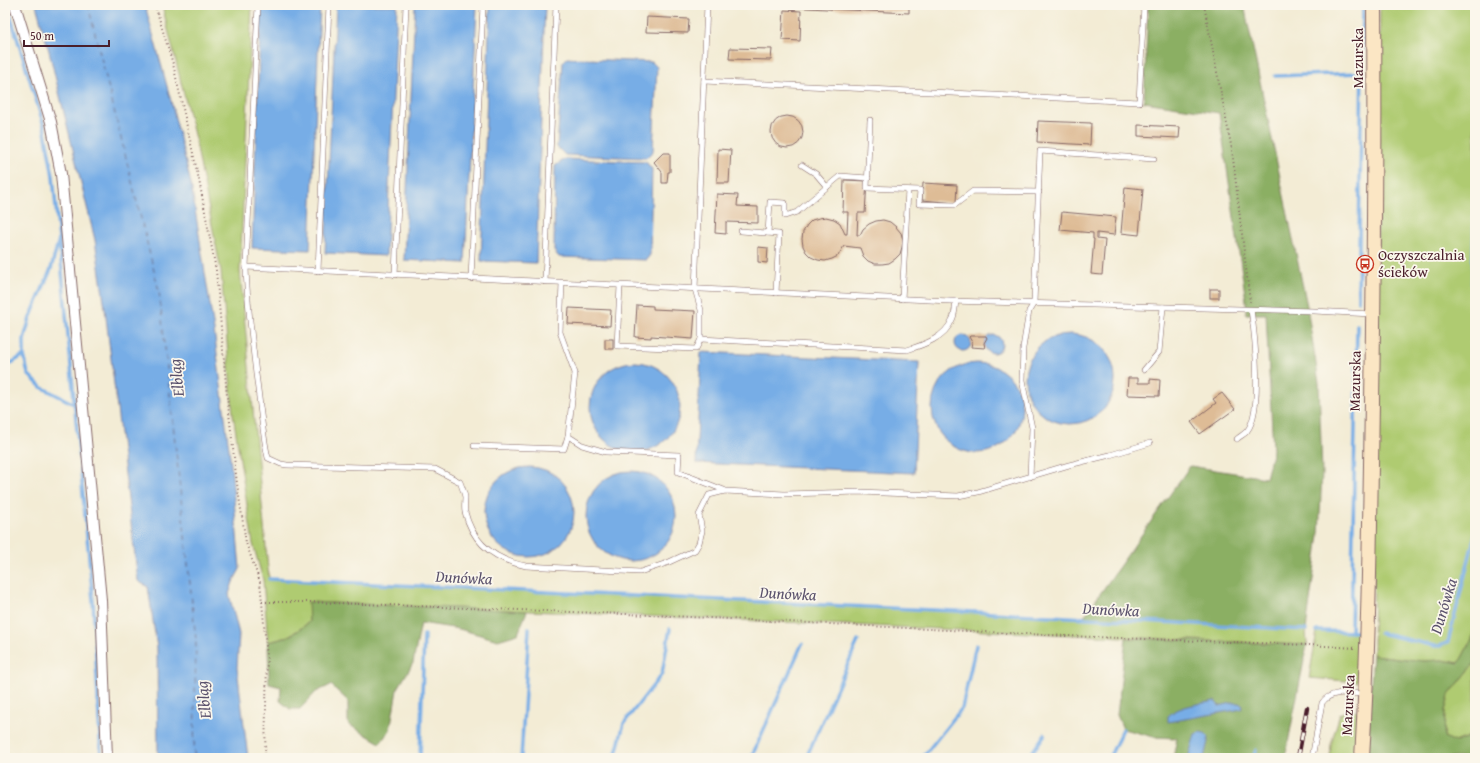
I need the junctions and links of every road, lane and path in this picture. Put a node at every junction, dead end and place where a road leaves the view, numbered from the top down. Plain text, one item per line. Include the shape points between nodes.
1 (15, 5) edge
2 (155, 5) edge
3 (258, 5) edge
4 (329, 5) edge
5 (406, 5) edge
6 (483, 5) edge
7 (556, 5) edge
8 (707, 5) edge
9 (1144, 5) edge
10 (1204, 5) edge
11 (1374, 5) edge
12 (704, 81) junction
13 (870, 120) dead end
14 (1154, 159) dead end
15 (802, 165) dead end
16 (868, 178) junction
17 (827, 187) junction
18 (908, 190) junction
19 (1039, 192) junction
20 (741, 231) dead end
21 (768, 233) junction
22 (246, 267) junction
23 (318, 271) junction
24 (395, 275) junction
25 (471, 278) junction
26 (545, 282) junction
27 (562, 283) junction
28 (620, 286) junction
29 (695, 289) junction
30 (776, 293) junction
31 (902, 299) junction
32 (956, 301) junction
33 (1034, 303) junction
34 (1163, 307) junction
35 (1251, 310) junction
36 (1373, 314) junction
37 (701, 339) junction
38 (1144, 370) dead end
39 (568, 436) junction
40 (1237, 439) dead end
41 (1150, 443) dead end
42 (474, 446) dead end
43 (1030, 476) junction
44 (725, 491) junction
45 (262, 602) junction
46 (1367, 649) junction
47 (1366, 694) junction
48 (107, 758) edge
49 (265, 758) edge
50 (1312, 758) edge
51 (1362, 758) edge

1 - 48 street via 51,122 61,174 102,600
2 - 45 path via 175,72 216,270 237,483 246,543 260,582
3 - 22 lane
4 - 23 lane
5 - 24 lane
6 - 25 lane
7 - 26 lane
8 - 12 lane
9 - 12 lane via 1138,102
10 - 35 path via 1232,150
11 - 36 main road, Mazurska
12 - 29 lane
13 - 16 lane
14 - 19 lane via 1040,151
15 - 17 lane via 816,174
16 - 17 lane via 840,176
16 - 18 lane via 867,188
17 - 21 lane via 797,212 785,216 785,203 770,202
18 - 19 lane via 920,190 919,204 955,205 973,191
18 - 31 lane
19 - 33 lane
20 - 21 lane
21 - 30 lane via 779,234
22 - 23 lane
22 - 44 lane via 264,442 268,458 287,465 435,469 460,482 465,496 465,511 477,540 492,553 510,563 533,567 640,572 667,563 695,550 702,531 699,515 709,495
23 - 24 lane
24 - 25 lane
25 - 26 lane
26 - 27 lane
27 - 28 lane
27 - 39 lane via 560,332 575,373
28 - 29 lane
28 - 37 lane via 617,346 696,348
29 - 30 lane
29 - 37 lane via 701,310
30 - 31 lane
31 - 32 lane
32 - 33 lane
32 - 37 lane via 952,321 945,331 934,339 907,350
33 - 34 lane
33 - 43 lane via 1023,348 1022,380 1032,428
34 - 35 lane
34 - 38 lane via 1159,352
35 - 36 lane
35 - 40 lane via 1256,389 1253,418 1247,432
36 - 46 main road, Mazurska
39 - 42 lane via 564,449
39 - 44 lane via 582,445 606,452 679,455 678,472
41 - 43 lane
43 - 44 lane via 958,496
45 - 46 path via 651,615
45 - 49 path via 266,657
46 - 47 main road, Mazurska
47 - 50 lane via 1336,694 1324,699
47 - 51 main road, Mazurska

